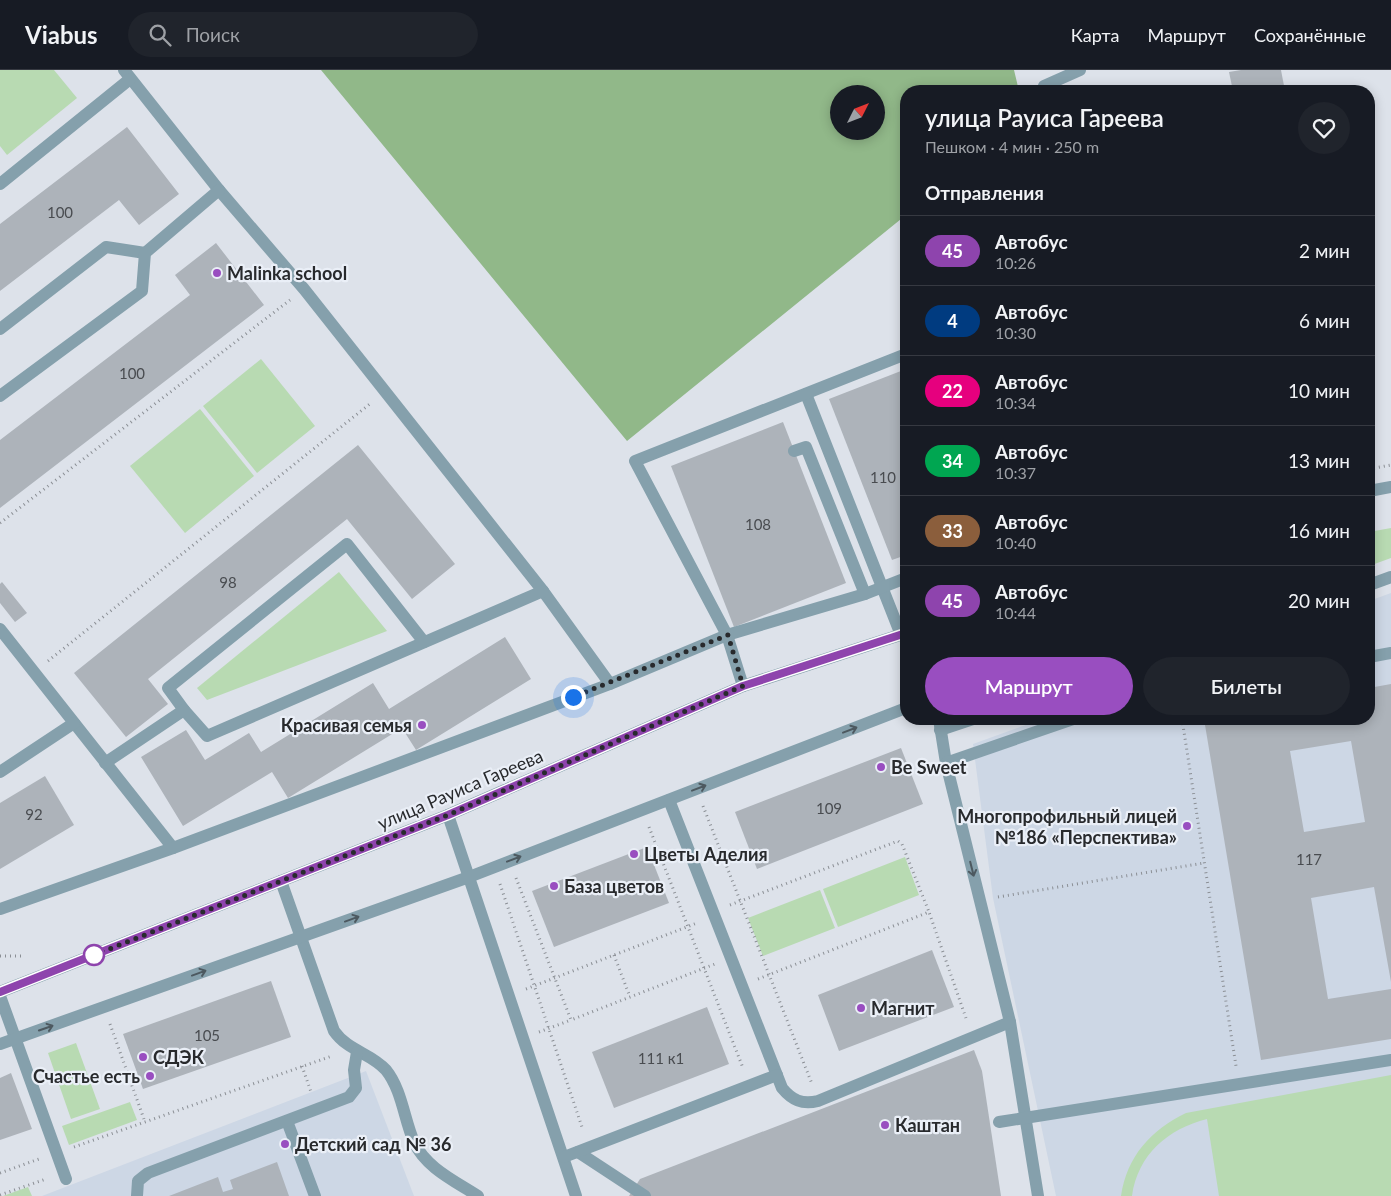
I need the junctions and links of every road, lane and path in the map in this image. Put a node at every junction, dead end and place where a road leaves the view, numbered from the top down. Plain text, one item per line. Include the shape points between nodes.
1 (1080, 70) edge
2 (127, 74) edge
3 (1046, 85) edge
4 (0, 184) edge
5 (219, 190) junction
6 (144, 253) junction
7 (304, 289) junction
8 (0, 329) edge
9 (900, 356) edge
10 (386, 391) junction
11 (1, 393) edge
12 (806, 394) junction
13 (794, 451) dead end
14 (1391, 465) edge
15 (1375, 468) edge
16 (1391, 487) edge
17 (1375, 490) edge
18 (0, 523) edge
19 (1391, 577) edge
20 (900, 580) edge
21 (1375, 583) edge
22 (882, 587) junction
23 (543, 591) junction
24 (865, 594) junction
25 (900, 625) edge
26 (0, 630) edge
27 (728, 635) junction
28 (900, 635) edge
29 (424, 642) junction
30 (1391, 653) edge
31 (1375, 656) edge
32 (34, 673) junction
33 (610, 684) junction
34 (743, 686) junction
35 (184, 710) junction
36 (900, 710) edge
37 (74, 723) junction
38 (940, 725) edge
39 (1056, 725) edge
40 (1183, 725) edge
41 (106, 763) junction
42 (946, 763) junction
43 (0, 772) edge
44 (696, 789) junction
45 (670, 800) junction
46 (642, 810) junction
47 (448, 815) junction
48 (173, 848) junction
49 (509, 862) junction
50 (1204, 863) junction
51 (494, 867) junction
52 (469, 877) junction
53 (281, 881) junction
54 (993, 898) dead end
55 (740, 901) junction
56 (0, 909) edge
57 (929, 912) junction
58 (714, 914) junction
59 (688, 927) junction
60 (301, 937) junction
61 (614, 955) junction
62 (0, 956) edge
63 (24, 956) dead end
64 (731, 958) junction
65 (704, 968) junction
66 (769, 974) junction
67 (554, 978) junction
68 (742, 985) junction
69 (534, 986) junction
70 (0, 992) edge
71 (0, 996) edge
72 (509, 996) junction
73 (630, 997) junction
74 (104, 1007) junction
75 (571, 1020) junction
76 (1010, 1022) junction
77 (549, 1028) junction
78 (972, 1036) junction
79 (15, 1038) junction
80 (523, 1038) junction
81 (0, 1044) edge
82 (354, 1050) junction
83 (1391, 1060) edge
84 (302, 1066) junction
85 (777, 1074) junction
86 (749, 1085) junction
87 (1239, 1085) junction
88 (311, 1092) dead end
89 (818, 1101) junction
90 (1026, 1118) junction
91 (287, 1121) junction
92 (145, 1122) junction
93 (999, 1122) dead end
94 (583, 1150) junction
95 (56, 1153) junction
96 (564, 1157) junction
97 (0, 1173) edge
98 (65, 1176) joint
99 (0, 1195) edge
100 (137, 1196) edge
101 (315, 1196) edge
102 (478, 1196) edge
103 (576, 1196) edge
104 (645, 1196) edge
105 (1038, 1196) edge

1 - 3 street
2 - 4 street
2 - 5 street
5 - 6 street
5 - 7 street
6 - 8 street via 106,247
6 - 11 street via 142,291
7 - 10 street
7 - 18 path
9 - 12 street
10 - 23 street
10 - 32 path
12 - 22 street
12 - 27 street via 635,461
13 - 24 street via 806,448
14 - 15 path
16 - 17 street
19 - 21 street
20 - 22 street
22 - 24 street
22 - 25 street
23 - 29 street
23 - 33 street
24 - 27 street
26 - 32 street
27 - 33 street
27 - 34 street
28 - 34 street, улица Рауиса Гареева
29 - 35 street via 207,736
29 - 35 street via 347,544 168,688
30 - 31 street
32 - 37 street
33 - 48 street
34 - 47 street, улица Рауиса Гареева
35 - 41 street
44 -> 36 street
37 - 41 street
37 - 43 street
38 - 42 street
39 - 42 street
40 - 50 path
41 - 48 street
42 -> 76 street
44 - 45 street
44 - 55 path
45 - 46 street
45 - 58 street
49 -> 46 street
46 - 59 path
47 - 52 street
47 - 53 street, улица Рауиса Гареева
48 - 56 street
49 - 51 street
49 - 67 path
50 - 54 path
50 - 87 path
51 - 52 street
51 - 69 path
60 -> 52 street
52 - 72 street
53 - 60 street
53 - 70 street, улица Рауиса Гареева
55 - 57 path via 898,841
55 - 58 path
55 - 66 path
57 - 66 path
57 - 78 path
58 - 59 path
58 - 64 street
59 - 61 path
59 - 65 path
74 -> 60 street
60 - 82 street via 334,1031
61 - 67 path
61 - 73 path
62 - 63 path
64 - 65 path
64 - 68 street
65 - 73 path
65 - 86 path
66 - 68 path
66 - 89 path
67 - 69 path
67 - 75 path
68 - 85 street
69 - 72 path
69 - 77 path
71 - 79 street
72 - 80 street
73 - 75 path
79 -> 74 street
74 - 92 path
75 - 77 path
76 - 78 street
76 - 90 street
77 - 80 path
77 - 94 path
78 - 89 street
79 - 81 street
79 - 95 street
80 - 96 street
82 - 84 path
82 - 91 street via 357,1084 353,1094
82 - 102 street via 378,1063 390,1076 415,1143 424,1157
83 - 87 street
84 - 88 path
84 - 92 path
85 - 86 street
85 - 89 street via 782,1088 790,1097 806,1103
86 - 94 street
87 - 90 street
90 - 93 street
90 - 105 street
91 - 100 street via 142,1176 136,1186
91 - 101 street
92 - 95 path
94 - 96 street
94 - 104 street
95 - 97 path
95 - 98 street
96 - 103 street
98 - 99 path

